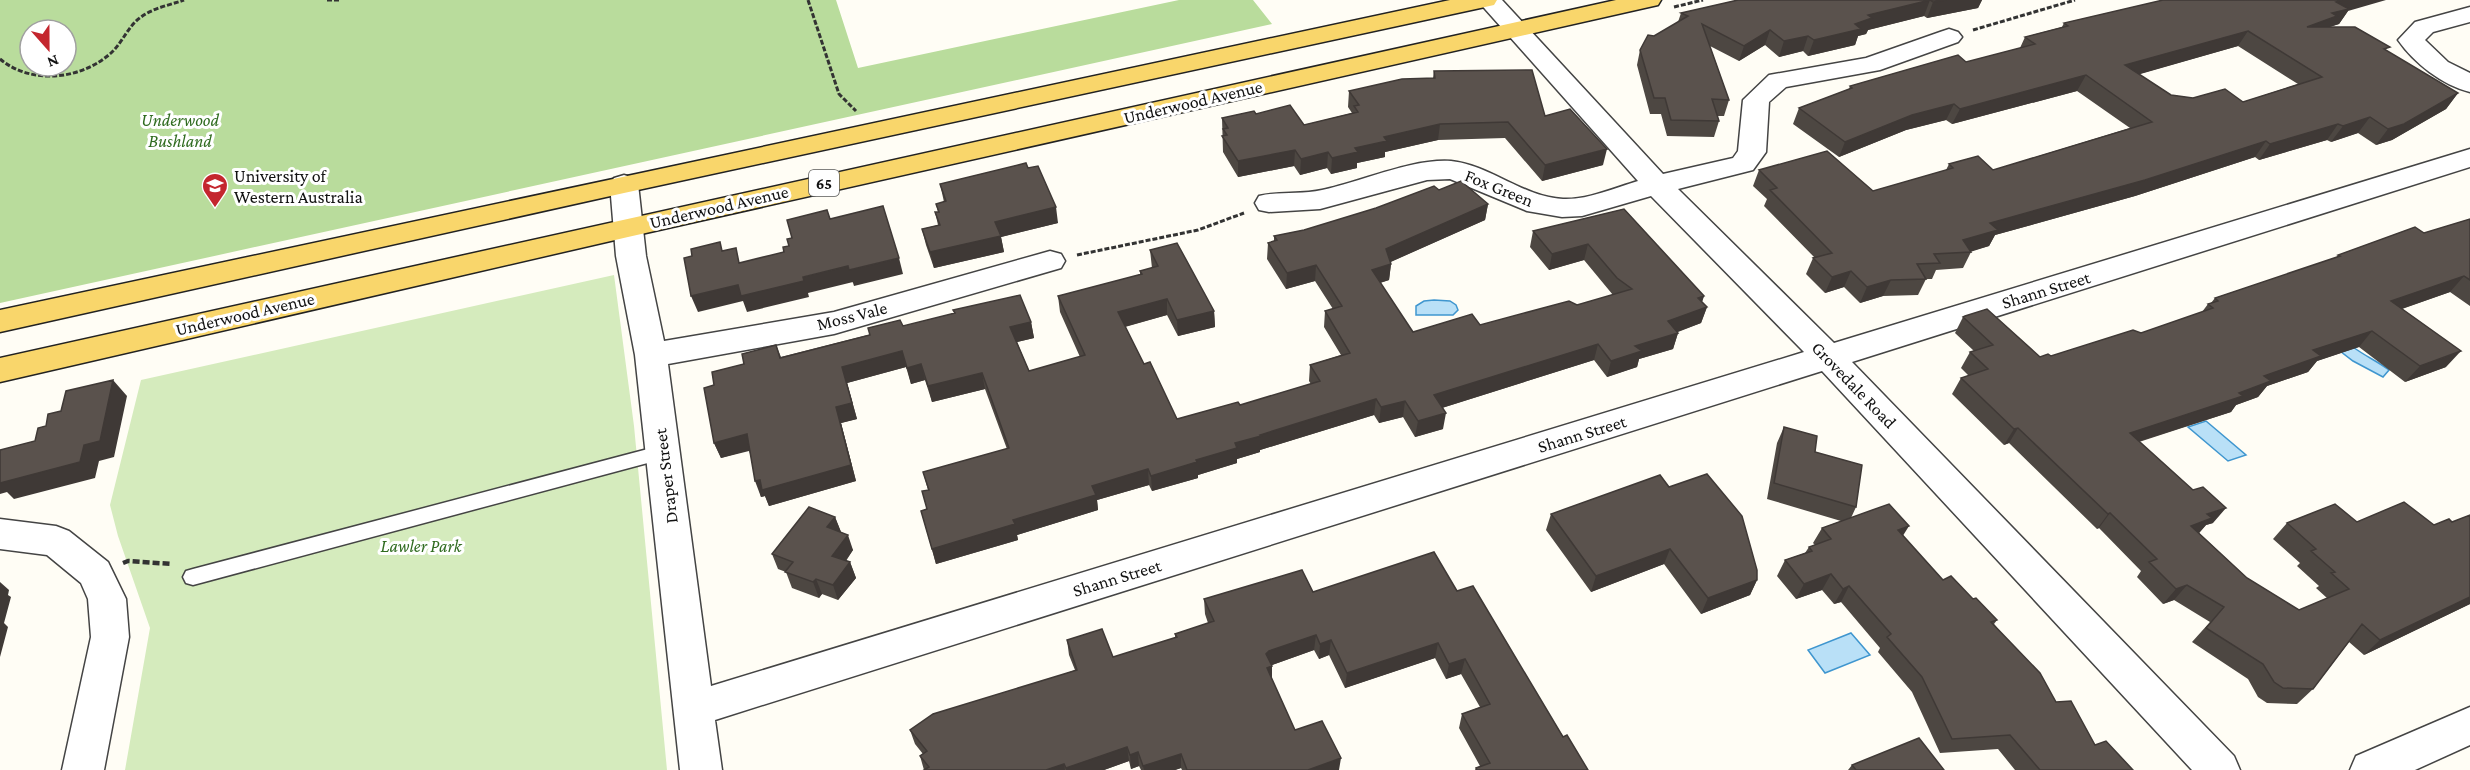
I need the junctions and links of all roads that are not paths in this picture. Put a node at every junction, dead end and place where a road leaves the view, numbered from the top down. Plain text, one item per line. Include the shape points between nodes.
1 (1487, 0) edge
2 (1649, 0) edge
3 (2470, 14) edge
4 (1517, 30) junction
5 (1949, 37) road end
6 (2470, 84) edge
7 (2470, 158) edge
8 (624, 184) junction
9 (1657, 185) junction
10 (1269, 203) road end
11 (628, 227) junction
12 (1050, 261) road end
13 (0, 321) edge
14 (651, 355) junction
15 (1829, 358) junction
16 (0, 370) edge
17 (663, 452) junction
18 (0, 534) edge
19 (194, 577) road end
20 (693, 709) junction
21 (2470, 725) edge
22 (83, 770) edge
23 (701, 770) edge
24 (2219, 770) edge
25 (2370, 770) edge

1 - 4 street, Grovedale Road
1 - 8 main road, Underwood Avenue / 65
2 - 4 main road, Underwood Avenue / 65
3 - 6 street via 2424,27 2411,40 2439,67
4 - 9 street, Grovedale Road
4 - 11 main road, Underwood Avenue / 65
5 - 9 street, Fox Green via 1871,65 1778,81 1756,100 1752,152 1743,164
7 - 15 street, Shann Street
8 - 11 street, Draper Street
8 - 13 main road, Underwood Avenue / 65
9 - 10 street, Fox Green via 1582,207 1562,208 1537,204 1451,170 1320,200
9 - 15 street, Grovedale Road
11 - 14 street, Draper Street
11 - 16 main road, Underwood Avenue / 65
12 - 14 street, Moss Vale via 834,323
14 - 17 street, Draper Street
15 - 20 street, Shann Street
15 - 24 street, Grovedale Road
17 - 19 lane
17 - 20 street, Draper Street
18 - 22 street via 56,541 95,573 107,599 110,637
20 - 23 street, Draper Street
21 - 25 street

